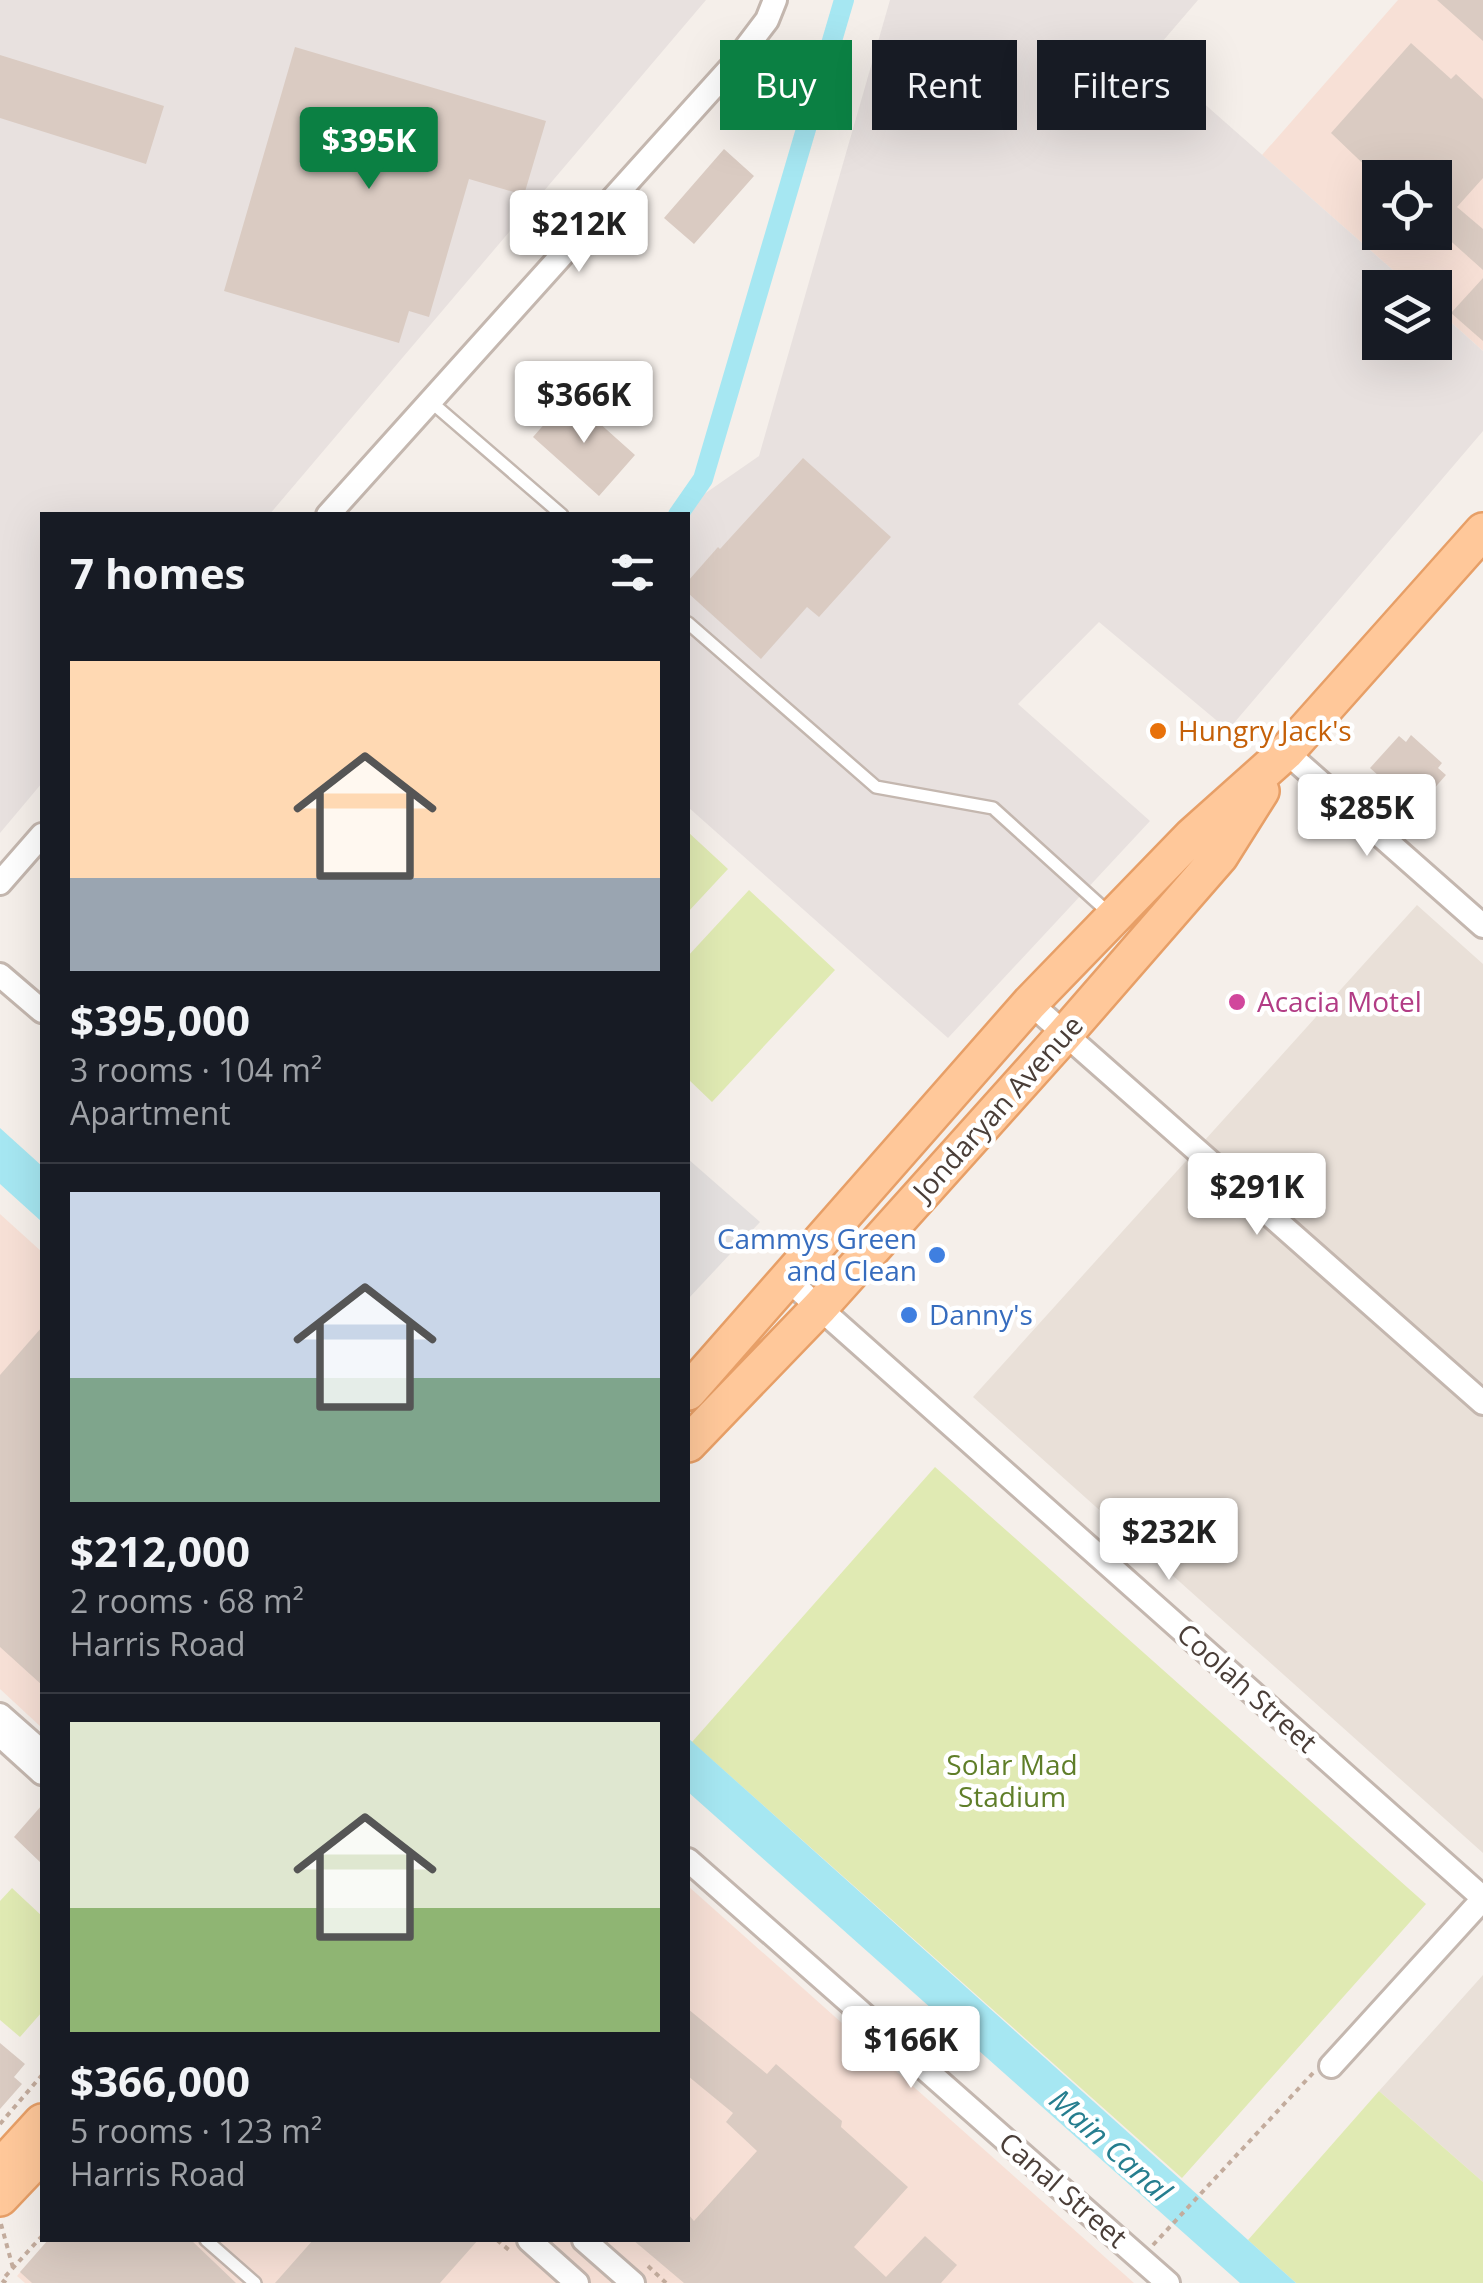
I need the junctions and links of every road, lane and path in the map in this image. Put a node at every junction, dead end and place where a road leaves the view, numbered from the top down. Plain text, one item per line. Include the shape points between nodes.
1 (775, 0) edge
2 (430, 401) junction
3 (331, 512) edge
4 (559, 512) edge
5 (1483, 531) edge
6 (690, 626) edge
7 (1286, 752) junction
8 (40, 837) edge
9 (0, 883) edge
10 (1114, 917) junction
11 (1483, 926) edge
12 (0, 975) edge
13 (1030, 1003) junction
14 (40, 1009) edge
15 (1065, 1034) junction
16 (787, 1279) junction
17 (820, 1307) junction
18 (690, 1390) edge
19 (1483, 1403) edge
20 (690, 1442) edge
21 (0, 1716) edge
22 (0, 1735) edge
23 (40, 1750) edge
24 (40, 1772) edge
25 (690, 1862) edge
26 (1483, 1898) edge
27 (1331, 2066) joint
28 (40, 2081) edge
29 (40, 2124) edge
30 (11, 2149) edge
31 (0, 2198) edge
32 (0, 2222) edge
33 (1166, 2231) dead end
34 (40, 2238) edge
35 (208, 2242) edge
36 (531, 2242) edge
37 (583, 2242) edge
38 (586, 2242) edge
39 (13, 2268) junction
40 (568, 2275) edge
41 (1158, 2280) edge
42 (6, 2283) edge
43 (255, 2283) edge
44 (633, 2283) edge

1 - 2 street via 733,66
2 - 3 street
2 - 4 lane
5 - 7 main road, Jondaryan Avenue
6 - 10 lane via 876,787 993,808
7 - 10 main road, Jondaryan Avenue
7 - 11 street
7 - 15 main road, Jondaryan Avenue via 1220,856
8 - 9 street
10 - 13 main road, Jondaryan Avenue
12 - 14 street
13 - 15 street
13 - 16 main road, Jondaryan Avenue
15 - 17 main road, Jondaryan Avenue
15 - 19 street
16 - 17 street, Coolah Street
16 - 18 main road, Jondaryan Avenue
17 - 20 main road, Jondaryan Avenue
17 - 26 street, Coolah Street
21 - 23 street
22 - 24 street
25 - 41 street, Canal Street
26 - 27 street
27 - 33 path via 1316,2070
28 - 30 path
29 - 30 main road
30 - 31 main road
32 - 39 path
34 - 39 path
35 - 43 lane
36 - 40 street
37 - 40 street
38 - 44 street
39 - 42 path

